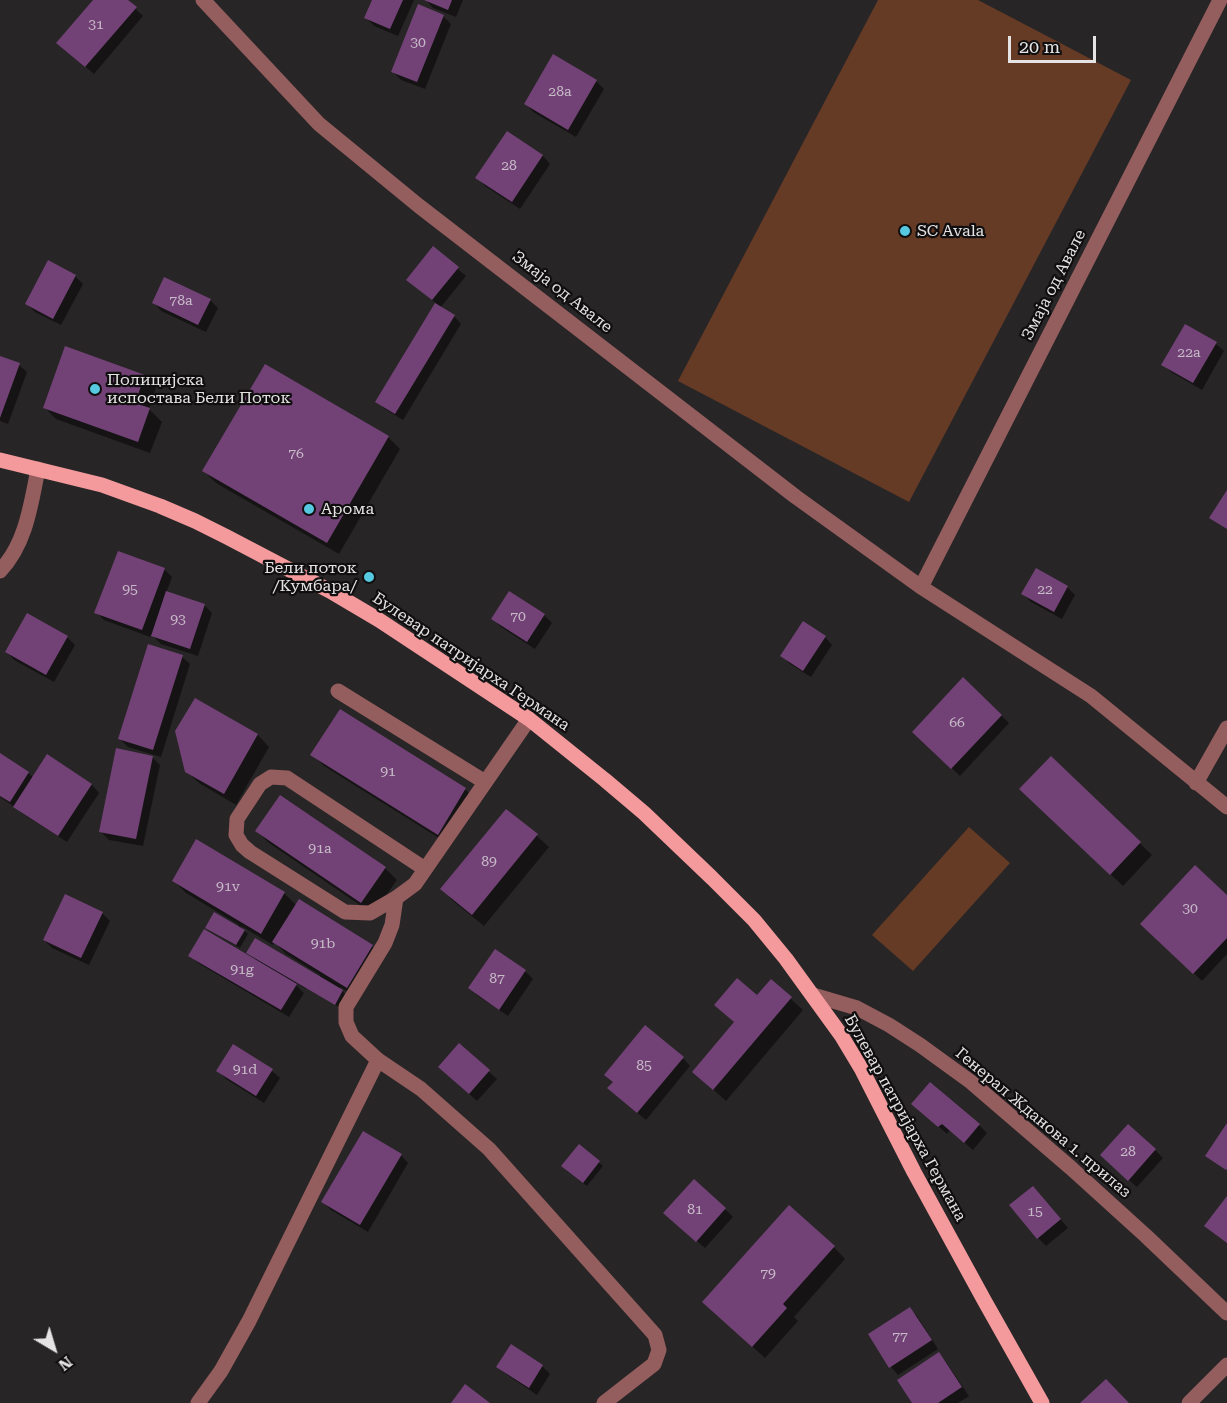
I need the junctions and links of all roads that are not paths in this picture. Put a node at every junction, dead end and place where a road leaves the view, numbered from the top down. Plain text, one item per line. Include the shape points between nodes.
1 (203, 0) edge
2 (1220, 0) edge
3 (0, 460) edge
4 (38, 469) junction
5 (0, 571) edge
6 (921, 587) junction
7 (338, 691) dead end
8 (529, 720) junction
9 (1227, 728) edge
10 (486, 782) junction
11 (1196, 783) junction
12 (1227, 807) edge
13 (425, 869) junction
14 (396, 898) junction
15 (813, 995) junction
16 (378, 1060) junction
17 (1227, 1313) edge
18 (1227, 1365) edge
19 (198, 1403) edge
20 (604, 1403) edge
21 (1042, 1403) edge
22 (1190, 1403) edge

1 - 6 street, Змаја од Авале via 320,124 410,198 796,497
2 - 6 street, Змаја од Авале
3 - 4 main road, Булевар патријарха Германа
4 - 5 street via 18,547
4 - 8 main road, Булевар патријарха Германа via 102,485 227,537 379,620
6 - 11 street, Змаја од Авале via 1091,696
7 - 10 street
8 - 10 street
8 - 15 main road, Булевар патријарха Германа via 644,813 712,878 754,920
9 - 11 street
10 - 13 street
11 - 12 street, Змаја од Авале
13 - 14 street via 415,884
13 - 14 street via 287,778 271,777 260,784 237,819 236,835 250,852 345,912 370,913
14 - 16 street via 385,943 346,1007 346,1022 352,1036
15 - 17 street, Генерал Жданова 1. прилаз via 858,1008 889,1025 971,1082 1071,1168
15 - 21 main road, Булевар патријарха Германа via 862,1070
16 - 19 street via 249,1321
16 - 20 street via 421,1089 489,1149 655,1335 659,1350 654,1364
18 - 22 street

